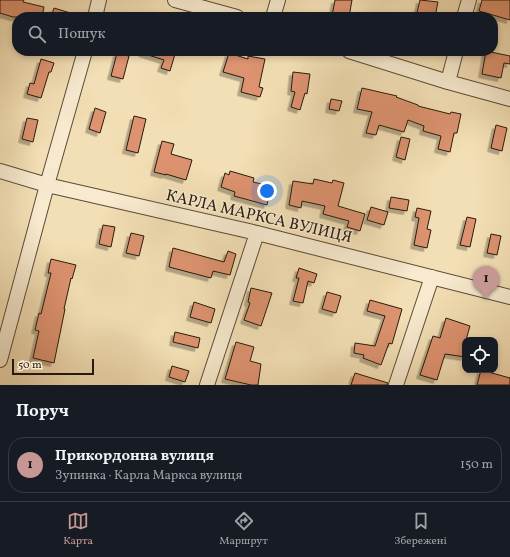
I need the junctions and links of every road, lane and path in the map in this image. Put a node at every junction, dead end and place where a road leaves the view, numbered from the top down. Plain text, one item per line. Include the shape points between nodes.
1 (99, 0) edge
2 (175, 0) edge
3 (278, 0) edge
4 (469, 0) edge
5 (95, 12) edge
6 (219, 12) edge
7 (275, 12) edge
8 (465, 12) edge
9 (84, 56) edge
10 (365, 56) edge
11 (455, 56) edge
12 (448, 82) junction
13 (510, 99) edge
14 (0, 171) edge
15 (47, 185) junction
16 (257, 233) junction
17 (432, 277) junction
18 (510, 297) edge
19 (0, 360) edge
20 (207, 385) edge
21 (396, 385) edge

1 - 5 street
2 - 6 street
3 - 7 street
4 - 8 street
9 - 15 street
10 - 12 street
11 - 12 street
12 - 13 street
14 - 15 street, КАРЛА МАРКСА ВУЛИЦЯ
15 - 16 street, КАРЛА МАРКСА ВУЛИЦЯ
15 - 19 street
16 - 17 street, КАРЛА МАРКСА ВУЛИЦЯ
16 - 20 street
17 - 18 street, КАРЛА МАРКСА ВУЛИЦЯ
17 - 21 street

